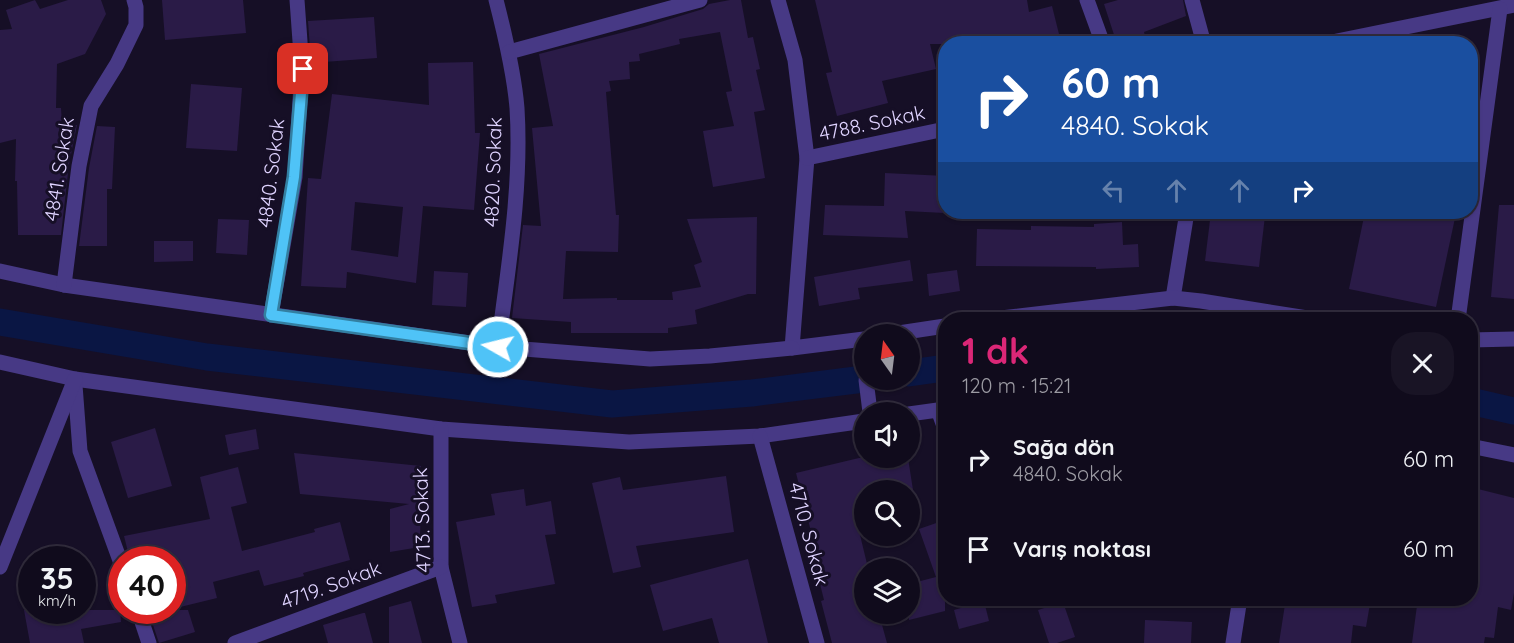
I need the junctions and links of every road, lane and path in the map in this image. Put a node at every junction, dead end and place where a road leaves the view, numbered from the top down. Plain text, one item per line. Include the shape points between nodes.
1 (134, 0) edge
2 (297, 0) edge
3 (496, 0) edge
4 (700, 0) edge
5 (778, 0) edge
6 (1087, 0) edge
7 (1192, 0) edge
8 (1507, 7) edge
9 (1100, 36) edge
10 (1202, 36) edge
11 (1362, 36) edge
12 (509, 52) junction
13 (938, 130) edge
14 (807, 158) junction
15 (1478, 192) edge
16 (1185, 219) edge
17 (1474, 219) edge
18 (0, 271) edge
19 (64, 285) junction
20 (1173, 298) junction
21 (1052, 312) edge
22 (1270, 312) edge
23 (1459, 312) edge
24 (271, 315) junction
25 (938, 327) edge
26 (920, 330) edge
27 (1514, 339) edge
28 (854, 340) edge
29 (1478, 340) edge
30 (498, 347) junction
31 (792, 348) junction
32 (0, 362) edge
33 (75, 380) junction
34 (938, 409) edge
35 (920, 412) edge
36 (854, 422) edge
37 (441, 429) junction
38 (760, 436) junction
39 (1478, 448) edge
40 (1514, 455) edge
41 (115, 546) edge
42 (0, 567) edge
43 (441, 567) junction
44 (1238, 606) edge
45 (143, 624) edge
46 (149, 643) edge
47 (235, 643) edge
48 (460, 643) edge
49 (817, 643) edge
50 (1233, 643) edge

1 - 19 street, 4841. Sokak via 136,25 90,106
2 - 24 street, 4840. Sokak via 303,69 295,166
3 - 12 street, 4820. Sokak
4 - 12 street
5 - 14 street via 795,60
6 - 9 street
7 - 10 street
8 - 11 street
8 - 15 street
12 - 30 street, 4820. Sokak via 517,108 517,188
13 - 14 street, 4788. Sokak
14 - 31 street
16 - 20 street
17 - 23 street
18 - 19 street
19 - 24 street
20 - 21 street
20 - 22 street
24 - 30 street
25 - 26 street
27 - 29 street
28 - 31 street
30 - 31 street via 650,359
32 - 33 street
33 - 37 street
33 - 41 street via 80,451
33 - 42 street
34 - 35 street
36 - 38 street
37 - 38 street via 629,442
37 - 43 street, 4713. Sokak
38 - 49 street, 4710. Sokak
39 - 40 street
43 - 47 street, 4719. Sokak
43 - 48 street, 4713. Sokak
44 - 50 street
45 - 46 street

